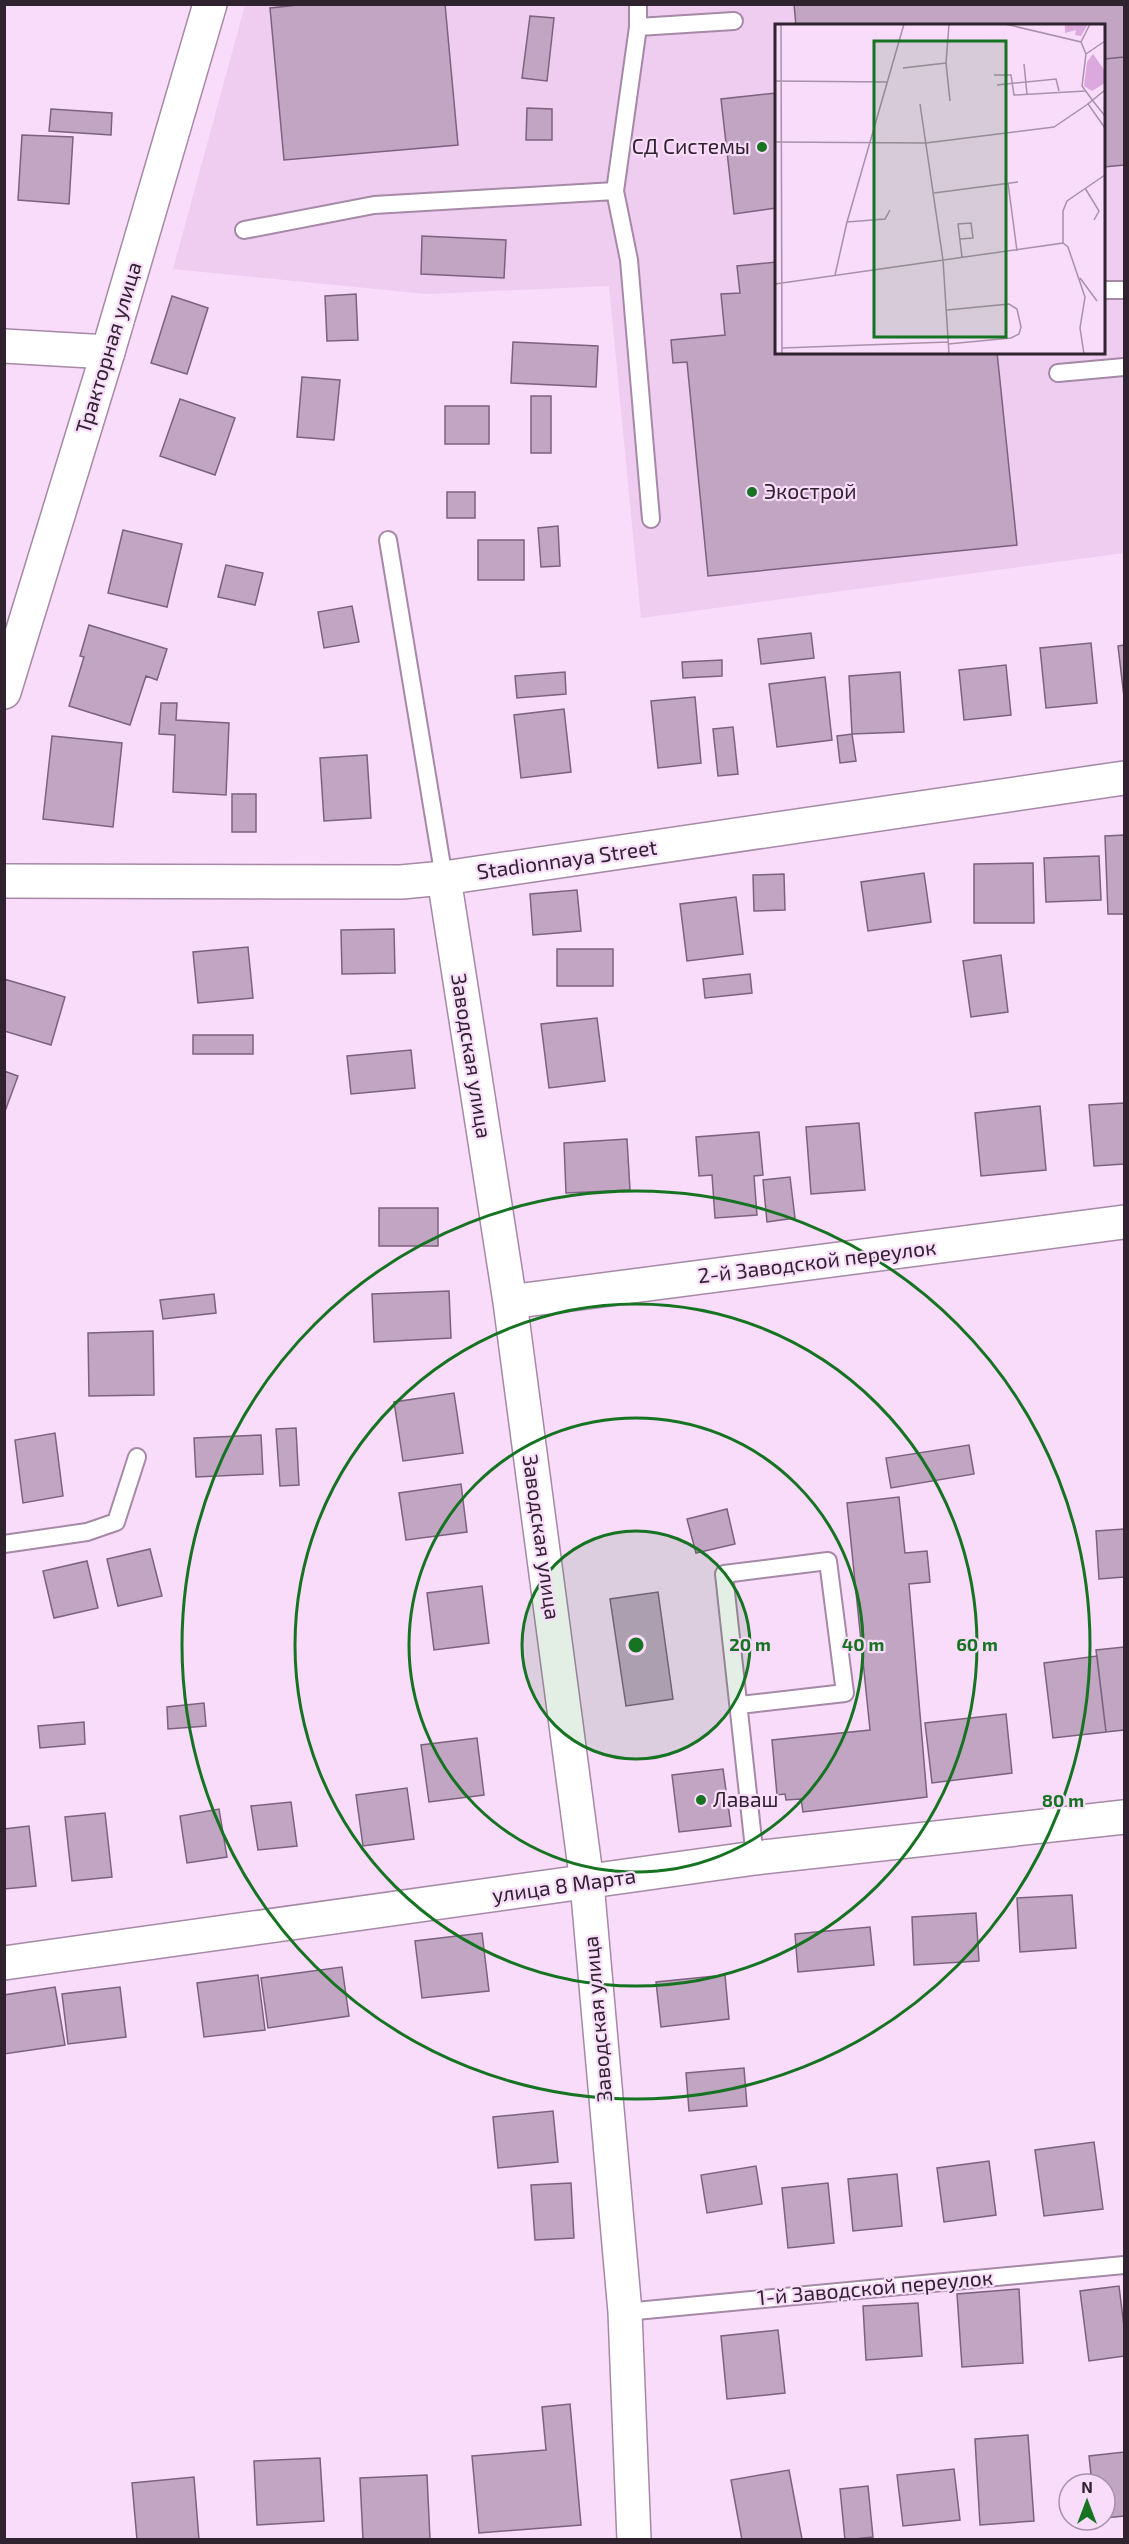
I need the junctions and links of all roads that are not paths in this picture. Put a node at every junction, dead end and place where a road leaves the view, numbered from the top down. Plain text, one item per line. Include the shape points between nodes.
1 (210, 4) edge
2 (638, 4) edge
3 (734, 21) dead end
4 (638, 27) junction
5 (615, 191) junction
6 (244, 230) dead end
7 (1105, 290) edge
8 (1125, 290) edge
9 (4, 346) edge
10 (108, 352) junction
11 (1125, 367) edge
12 (1058, 374) dead end
13 (651, 519) dead end
14 (388, 540) dead end
15 (4, 692) edge
16 (1125, 778) edge
17 (444, 878) junction
18 (4, 881) edge
19 (1125, 1222) edge
20 (510, 1302) junction
21 (137, 1457) dead end
22 (4, 1544) edge
23 (740, 1705) junction
24 (1125, 1817) edge
25 (755, 1858) junction
26 (586, 1882) junction
27 (4, 1964) edge
28 (1125, 2265) edge
29 (625, 2312) junction
30 (634, 2540) edge

1 - 10 street, Тракторная улица
2 - 4 lane
3 - 4 lane
4 - 5 lane
5 - 6 lane via 374,205
5 - 13 lane via 629,260
7 - 8 lane
9 - 10 street
10 - 15 street, Тракторная улица
11 - 12 lane
14 - 17 lane, Заводская улица
16 - 17 street, Stadionnaya Street
17 - 18 street, Stadionnaya Street via 401,882
17 - 20 street, Заводская улица
19 - 20 street, 2-й Заводской переулок
20 - 26 street, Заводская улица
21 - 22 lane via 116,1522 87,1532
23 - 23 lane via 724,1574 828,1561 845,1693
23 - 25 lane
24 - 25 street, улица 8 Марта
25 - 26 street, улица 8 Марта
26 - 27 street, улица 8 Марта
26 - 29 street, Заводская улица
28 - 29 lane, 1-й Заводской переулок
29 - 30 street, Заводская улица

